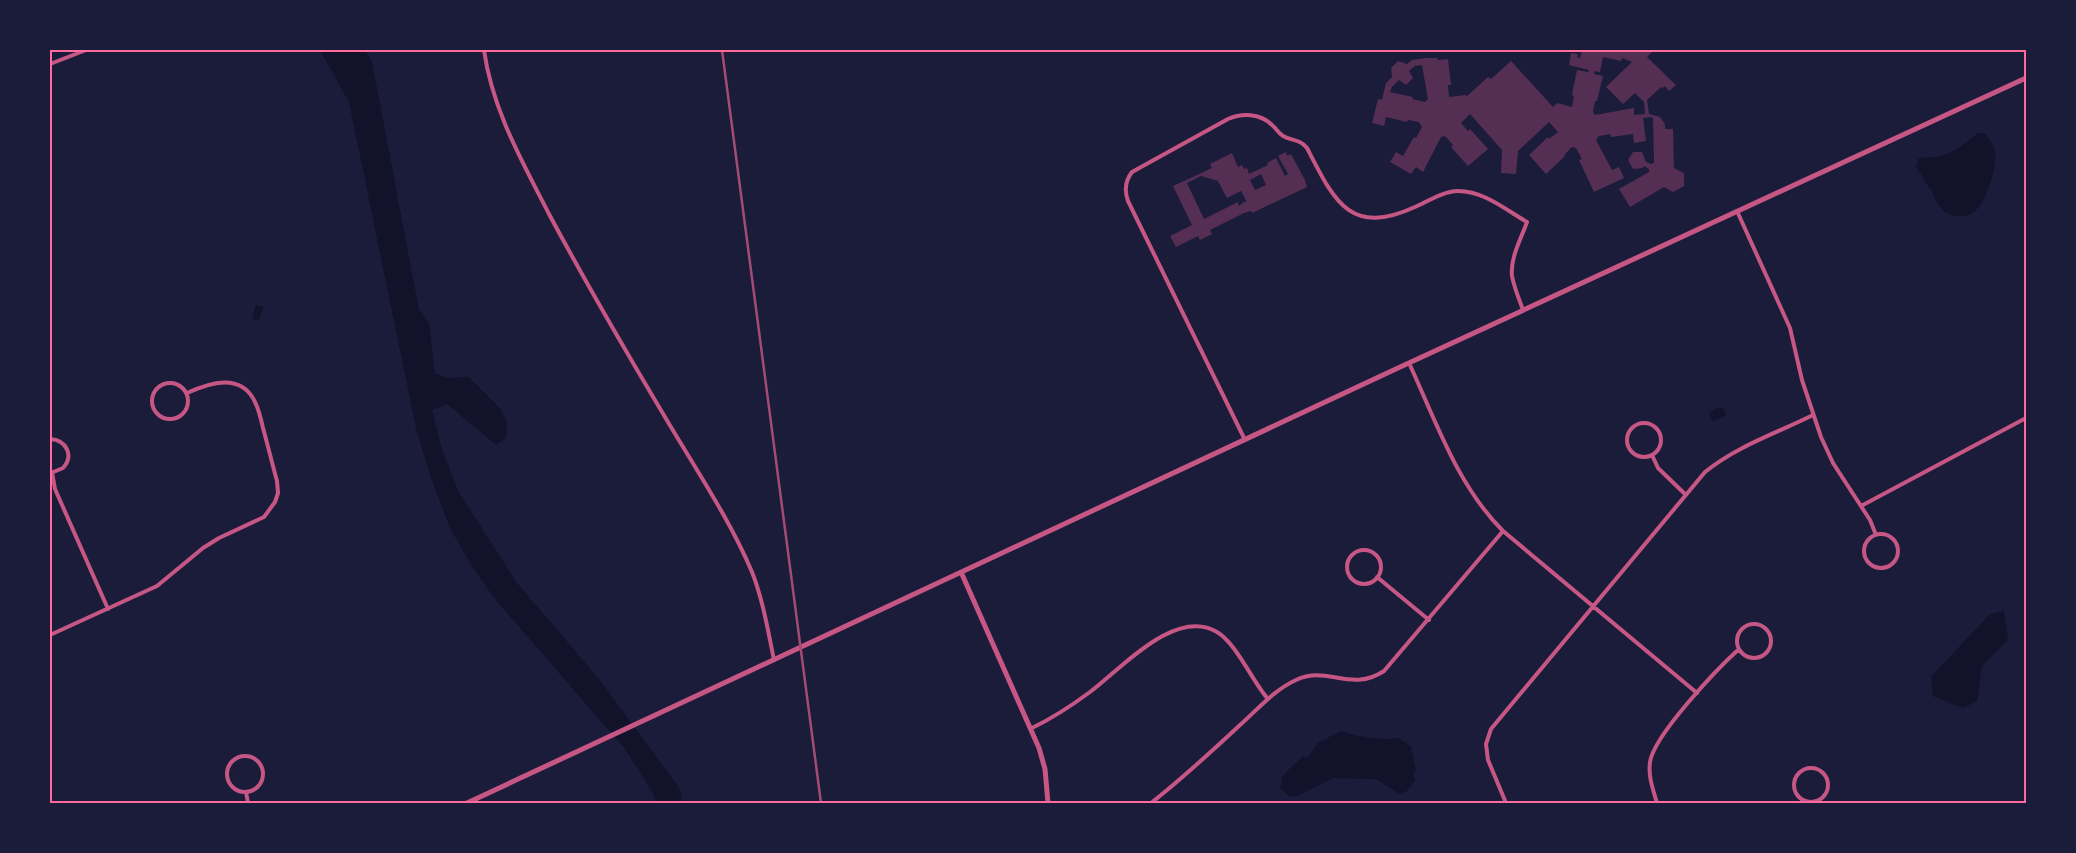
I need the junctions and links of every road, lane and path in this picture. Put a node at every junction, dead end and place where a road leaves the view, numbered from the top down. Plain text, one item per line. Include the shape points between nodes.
1 (86, 50) edge
2 (484, 50) edge
3 (50, 64) edge
4 (2026, 78) edge
5 (1737, 212) junction
6 (1523, 310) junction
7 (1409, 363) junction
8 (186, 394) junction
9 (1814, 415) junction
10 (2026, 418) edge
11 (50, 439) edge
12 (1245, 440) junction
13 (1652, 455) junction
14 (51, 472) edge
15 (1686, 495) junction
16 (1861, 506) junction
17 (1503, 531) junction
18 (1876, 535) junction
19 (961, 572) junction
20 (1377, 577) junction
21 (1593, 606) junction
22 (108, 608) junction
23 (1429, 620) junction
24 (50, 635) edge
25 (1739, 649) junction
26 (774, 660) junction
27 (1697, 693) junction
28 (1268, 699) junction
29 (1032, 728) junction
30 (246, 792) junction
31 (1820, 802) edge
32 (248, 803) edge
33 (468, 803) edge
34 (1048, 803) edge
35 (1151, 803) edge
36 (1506, 803) edge
37 (1657, 803) edge

1 - 3 street
2 - 26 street via 494,100 536,188 598,304 744,555 758,591
4 - 5 street
5 - 6 street
5 - 9 street via 1790,328
6 - 7 street
6 - 12 street via 1512,270 1527,222 1478,194 1458,191 1391,217 1359,215 1333,197 1302,142 1283,136 1272,124 1260,118 1241,115 1228,119 1132,172 1126,181 1125,191
7 - 12 street
7 - 17 street via 1458,470 1482,508
8 - 8 street via 176,384 162,385 153,395 154,409 164,418 178,418 187,407
8 - 22 street via 220,382 241,386 252,396 277,481 275,502 264,516 211,543 157,586
9 - 15 street via 1719,461
9 - 16 street via 1833,463
10 - 16 street
11 - 14 street via 62,442 68,453 65,465 59,471
12 - 19 street
13 - 13 street via 1660,446 1658,429 1648,423 1636,424 1629,432 1629,447 1636,455
13 - 15 street via 1658,468
14 - 22 street via 55,489
15 - 21 street
16 - 18 street
17 - 21 street
17 - 23 street
18 - 18 street via 1865,545 1865,556 1872,564 1887,566 1896,559 1898,548 1888,535
19 - 26 street
19 - 29 street
20 - 20 street via 1379,561 1372,553 1362,550 1349,559 1347,570 1352,580 1363,584
20 - 23 street
21 - 27 street
21 - 36 street via 1491,729 1486,744 1488,760
22 - 24 street
23 - 28 street via 1384,670 1372,678 1358,681 1325,675 1309,676 1290,683
25 - 25 street via 1750,657 1763,656 1771,646 1770,633 1759,624 1746,626 1738,636
25 - 27 street
26 - 33 street
27 - 37 street via 1651,755 1650,782
28 - 29 street via 1228,641 1217,632 1191,627 1162,636 1067,709
28 - 35 street
29 - 34 street via 1045,769
30 - 30 street via 259,786 263,773 258,760 245,756 232,761 227,774 233,787
30 - 32 street
31 - 31 street via 1826,793 1826,776 1813,768 1801,771 1794,780 1795,792 1802,800

